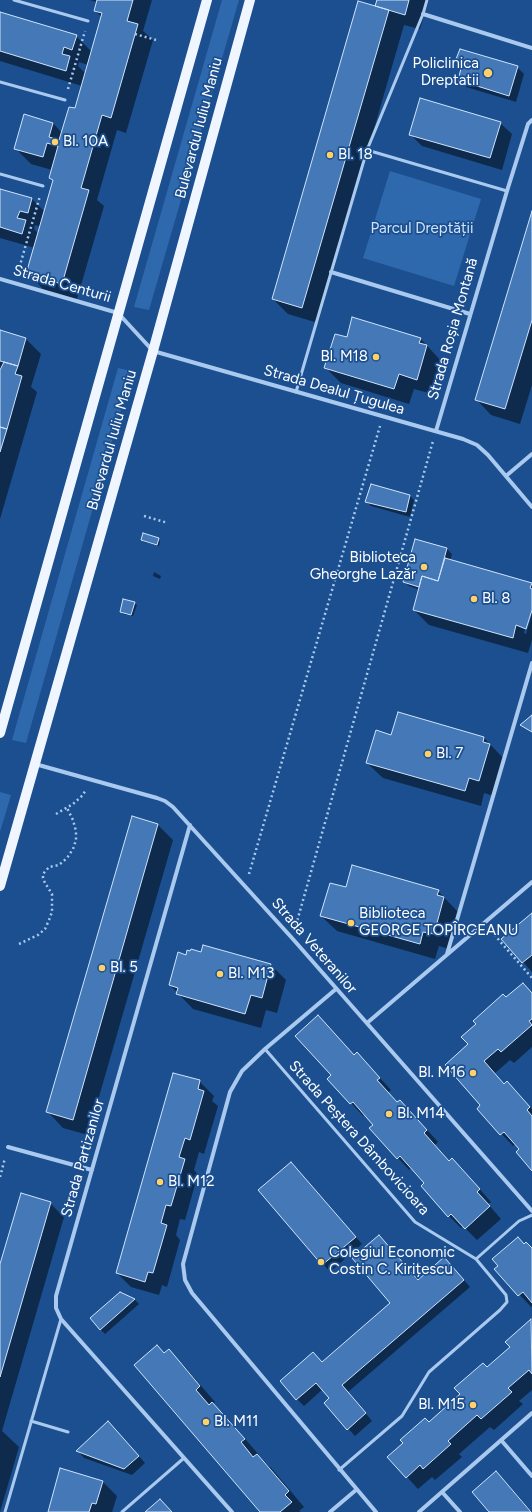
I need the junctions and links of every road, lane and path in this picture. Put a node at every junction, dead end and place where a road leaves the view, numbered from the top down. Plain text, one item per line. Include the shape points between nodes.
1 (14, 0) edge
2 (207, 0) edge
3 (250, 0) edge
4 (427, 0) edge
5 (423, 14) junction
6 (88, 21) joint
7 (135, 34) dead end
8 (156, 40) dead end
9 (532, 48) edge
10 (0, 82) edge
11 (65, 100) joint
12 (532, 120) edge
13 (367, 150) junction
14 (0, 174) edge
15 (43, 186) joint
16 (507, 191) junction
17 (331, 272) junction
18 (0, 279) edge
19 (14, 283) junction
20 (118, 313) junction
21 (470, 314) junction
22 (153, 351) junction
23 (296, 392) junction
24 (383, 416) junction
25 (436, 431) junction
26 (532, 454) edge
27 (506, 476) junction
28 (532, 507) edge
29 (144, 516) dead end
30 (168, 523) dead end
31 (532, 663) edge
32 (0, 733) edge
33 (35, 764) junction
34 (88, 779) junction
35 (67, 808) junction
36 (56, 814) dead end
37 (190, 825) junction
38 (532, 882) edge
39 (0, 886) edge
40 (246, 887) junction
41 (484, 923) junction
42 (292, 938) junction
43 (19, 944) dead end
44 (447, 954) junction
45 (532, 978) edge
46 (336, 989) junction
47 (367, 1023) junction
48 (265, 1049) junction
49 (8, 1147) joint
50 (92, 1170) junction
51 (0, 1177) edge
52 (532, 1211) edge
53 (532, 1215) edge
54 (476, 1259) junction
55 (61, 1319) junction
56 (532, 1413) edge
57 (31, 1421) junction
58 (68, 1432) dead end
59 (501, 1440) junction
60 (184, 1458) junction
61 (339, 1470) junction
62 (532, 1476) edge
63 (356, 1490) junction
64 (442, 1492) junction
65 (5, 1512) edge
66 (122, 1512) edge
67 (232, 1512) edge
68 (330, 1512) edge
69 (376, 1512) edge
70 (419, 1512) edge
71 (460, 1512) edge

1 - 6 lane
2 - 20 main road, Bulevardul Iuliu Maniu
3 - 22 main road, Bulevardul Iuliu Maniu
4 - 5 lane
5 - 9 street
5 - 13 lane
6 - 11 path
7 - 8 path
10 - 11 lane
12 - 16 street, Strada Roșia Montană via 528,124
13 - 16 lane
13 - 17 lane
14 - 15 lane
15 - 19 path
16 - 21 street, Strada Roșia Montană
17 - 21 street
17 - 23 lane
18 - 19 street, Strada Centurii
19 - 20 street, Strada Centurii
20 - 22 street
20 - 32 main road, Bulevardul Iuliu Maniu
21 - 25 street, Strada Roșia Montană
22 - 23 street, Strada Dealul Țugulea
22 - 33 main road, Bulevardul Iuliu Maniu
23 - 24 street, Strada Dealul Țugulea
24 - 25 street, Strada Dealul Țugulea
24 - 40 path
25 - 27 street, Strada Dealul Țugulea via 477,446
25 - 42 path
26 - 27 street
27 - 28 street, Strada Dealul Țugulea
29 - 30 path
31 - 44 street
33 - 34 street, Strada Veteranilor
33 - 39 main road, Bulevardul Iuliu Maniu
34 - 35 path via 87,789 83,795
34 - 37 street, Strada Veteranilor via 165,801
35 - 36 path
35 - 43 path via 76,831 73,849 59,865 49,867 43,874 52,894 52,912 45,929
37 - 40 street, Strada Veteranilor
37 - 50 street, Strada Partizanilor
38 - 41 street
40 - 42 street, Strada Veteranilor
41 - 44 street
41 - 45 path
42 - 46 street, Strada Veteranilor
44 - 47 street
46 - 47 street, Strada Veteranilor
46 - 48 street
47 - 52 street, Strada Veteranilor
48 - 54 lane, Strada Peștera Dâmbovicioara via 415,1222
48 - 61 street via 242,1071 230,1092 184,1264 185,1280 192,1293
49 - 50 street
49 - 51 path
50 - 55 street, Strada Partizanilor via 56,1296 56,1308
53 - 54 lane via 519,1221
54 - 61 lane, Strada Peștera Dâmbovicioara via 506,1295 507,1302 429,1372 402,1416
55 - 57 lane
55 - 60 street, Strada Partizanilor
56 - 59 street
57 - 58 lane
57 - 65 lane
59 - 62 street
59 - 64 street
60 - 66 lane
60 - 67 street, Strada Partizanilor
61 - 63 street
63 - 68 street
63 - 69 street
64 - 70 street
64 - 71 street

